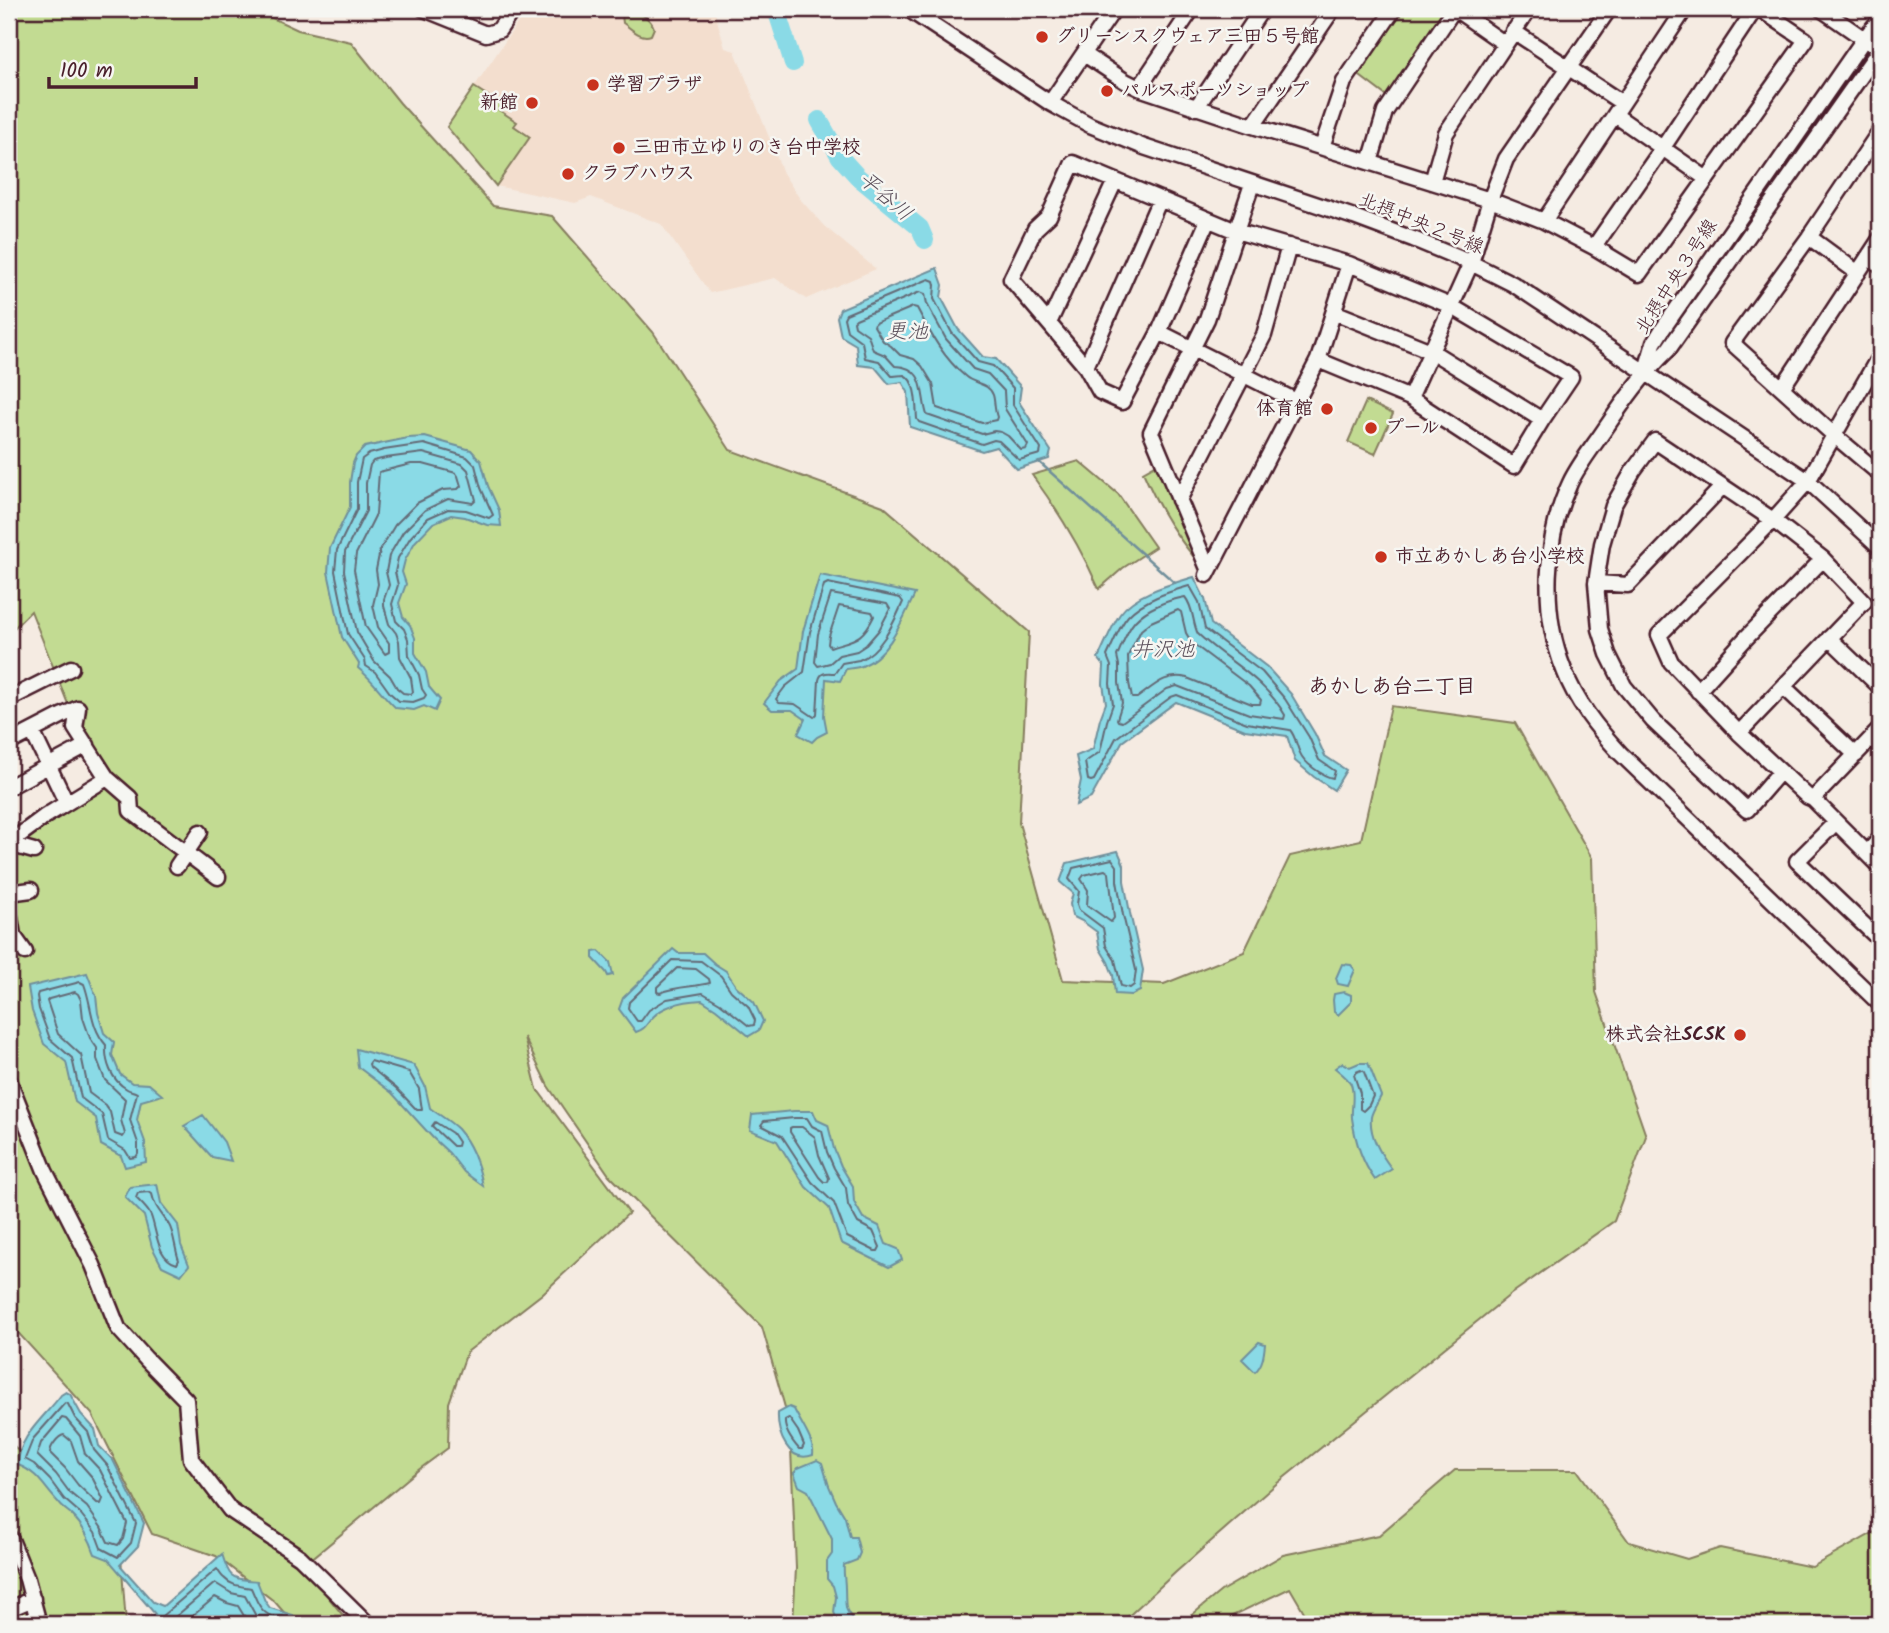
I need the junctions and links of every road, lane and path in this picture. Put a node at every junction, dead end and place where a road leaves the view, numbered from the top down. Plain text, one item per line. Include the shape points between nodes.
1 (513, 9) edge
2 (908, 9) edge
3 (1114, 9) edge
4 (1192, 9) edge
5 (1262, 9) edge
6 (1333, 9) edge
7 (1394, 9) edge
8 (1454, 9) edge
9 (1529, 9) edge
10 (1609, 9) edge
11 (1685, 9) edge
12 (1758, 9) edge
13 (1821, 9) edge
14 (434, 11) edge
15 (1880, 19) edge
16 (1509, 38) junction
17 (1864, 39) junction
18 (1880, 50) edge
19 (1083, 54) junction
20 (1568, 68) junction
21 (1139, 88) junction
22 (1050, 103) junction
23 (1196, 108) junction
24 (1618, 109) junction
25 (1253, 127) junction
26 (1880, 131) edge
27 (1322, 147) junction
28 (1662, 149) junction
29 (1370, 162) junction
30 (1707, 179) junction
31 (1115, 181) junction
32 (1432, 182) junction
33 (1251, 184) junction
34 (1160, 200) junction
35 (1490, 200) junction
36 (1208, 219) junction
37 (1544, 221) junction
38 (1236, 231) junction
39 (1809, 237) junction
40 (1880, 239) edge
41 (1289, 246) junction
42 (1594, 247) junction
43 (1875, 261) edge
44 (1471, 263) junction
45 (1349, 264) junction
46 (1858, 272) junction
47 (1451, 306) junction
48 (1334, 312) junction
49 (1049, 323) junction
50 (1158, 332) junction
51 (1191, 349) junction
52 (1431, 351) junction
53 (1880, 355) edge
54 (1318, 360) junction
55 (1086, 367) junction
56 (1646, 372) junction
57 (1245, 375) junction
58 (1782, 388) junction
59 (1410, 398) junction
60 (1296, 401) junction
61 (1542, 420) junction
62 (1835, 436) junction
63 (1880, 474) edge
64 (1808, 481) junction
65 (1722, 487) junction
66 (1179, 500) junction
67 (1773, 520) junction
68 (1880, 547) edge
69 (1823, 559) junction
70 (1596, 583) junction
71 (1829, 638) junction
72 (71, 668) dead end
73 (1784, 687) junction
74 (1880, 687) edge
75 (1698, 691) junction
76 (9, 699) edge
77 (1880, 729) edge
78 (32, 732) junction
79 (1739, 733) junction
80 (9, 743) edge
81 (87, 745) junction
82 (1856, 755) junction
83 (48, 766) junction
84 (1780, 772) junction
85 (107, 778) junction
86 (9, 787) edge
87 (1814, 799) junction
88 (66, 802) junction
89 (1836, 822) junction
90 (201, 832) dead end
91 (1880, 839) edge
92 (9, 843) edge
93 (34, 851) dead end
94 (1867, 853) junction
95 (187, 854) junction
96 (177, 866) dead end
97 (1880, 866) edge
98 (218, 877) dead end
99 (32, 890) dead end
100 (9, 893) edge
101 (9, 911) edge
102 (1880, 940) edge
103 (25, 952) dead end
104 (1880, 1003) edge
105 (9, 1080) edge
106 (9, 1537) edge
107 (33, 1599) junction
108 (9, 1609) edge
109 (39, 1624) edge
110 (368, 1624) edge

1 - 14 street via 499,30 486,34
2 - 22 street, 北摂中央２号線
3 - 19 street
4 - 21 street
5 - 23 street
6 - 25 street
7 - 27 street via 1345,82
8 - 16 street
8 - 29 street via 1385,112
9 - 16 street
10 - 20 street
11 - 24 street
12 - 28 street
12 - 30 street via 1806,40
13 - 17 street
15 - 17 street, 北摂中央３号線
16 - 20 street
16 - 32 street via 1446,133
17 - 18 street
17 - 56 street, 北摂中央３号線 via 1662,330
18 - 56 street, 北摂中央３号線 via 1668,350
19 - 21 street
19 - 22 street
20 - 24 street
20 - 35 street via 1506,159
21 - 23 street
22 - 33 street, 北摂中央２号線 via 1144,147
23 - 25 street
24 - 28 street
24 - 37 street
25 - 27 street
26 - 39 street
27 - 29 street
28 - 30 street
28 - 42 street
29 - 32 street
30 - 42 street via 1640,274
31 - 34 street
31 - 49 street
31 - 49 street via 1073,163 1049,216 1035,229 1011,279
32 - 35 street
33 - 38 street
33 - 44 street, 北摂中央２号線 via 1354,217
34 - 36 street
34 - 55 street
35 - 37 street
35 - 44 street
36 - 38 street
36 - 50 street
37 - 42 street
38 - 41 street
38 - 51 street via 1207,319
39 - 46 street
39 - 58 street via 1732,343
40 - 43 street
41 - 45 street
41 - 57 street via 1264,335
43 - 46 street
44 - 47 street
44 - 56 street, 北摂中央２号線 via 1513,284
45 - 47 street
45 - 48 street
46 - 58 street
47 - 52 street
47 - 61 street via 1571,377
48 - 52 street
48 - 54 street
49 - 55 street
50 - 51 street
50 - 55 street via 1122,402 1100,392
51 - 57 street
51 - 66 street via 1151,432
52 - 59 street
52 - 61 street
53 - 62 street
54 - 59 street
54 - 60 street
56 - 64 street, 北摂中央２号線
56 - 104 street via 1571,482 1553,538 1549,597 1564,670 1588,715 1620,754
57 - 60 street
57 - 66 street
58 - 62 street
59 - 61 street via 1514,466
60 - 66 street via 1207,575
62 - 63 street
62 - 64 street
64 - 67 street
64 - 68 street, 北摂中央２号線
65 - 67 street
65 - 70 street via 1628,585
65 - 70 street via 1655,441 1613,506
67 - 69 street
67 - 75 street via 1659,635 1671,663
69 - 71 street via 1864,602
69 - 75 street
70 - 84 street via 1600,629 1608,654 1624,687 1653,722 1747,810
71 - 73 street
71 - 74 street
72 - 76 street
73 - 79 street
73 - 82 street
75 - 79 street
77 - 82 street
78 - 80 street
78 - 81 street via 78,708 75,728
78 - 83 street
79 - 84 street
81 - 83 street
81 - 85 street
82 - 87 street
83 - 86 street
83 - 88 street
84 - 87 street
85 - 88 street
85 - 95 street via 130,798 131,811
87 - 89 street
88 - 92 street via 47,823
89 - 94 street
89 - 102 street via 1797,861
90 - 95 street
91 - 94 street
92 - 93 street
94 - 97 street
95 - 96 street
95 - 98 street
99 - 100 street
101 - 103 street via 13,935
105 - 110 street via 45,1171 93,1265 118,1328 186,1400 191,1459 230,1510 300,1557
106 - 107 street
107 - 108 street
107 - 109 street

